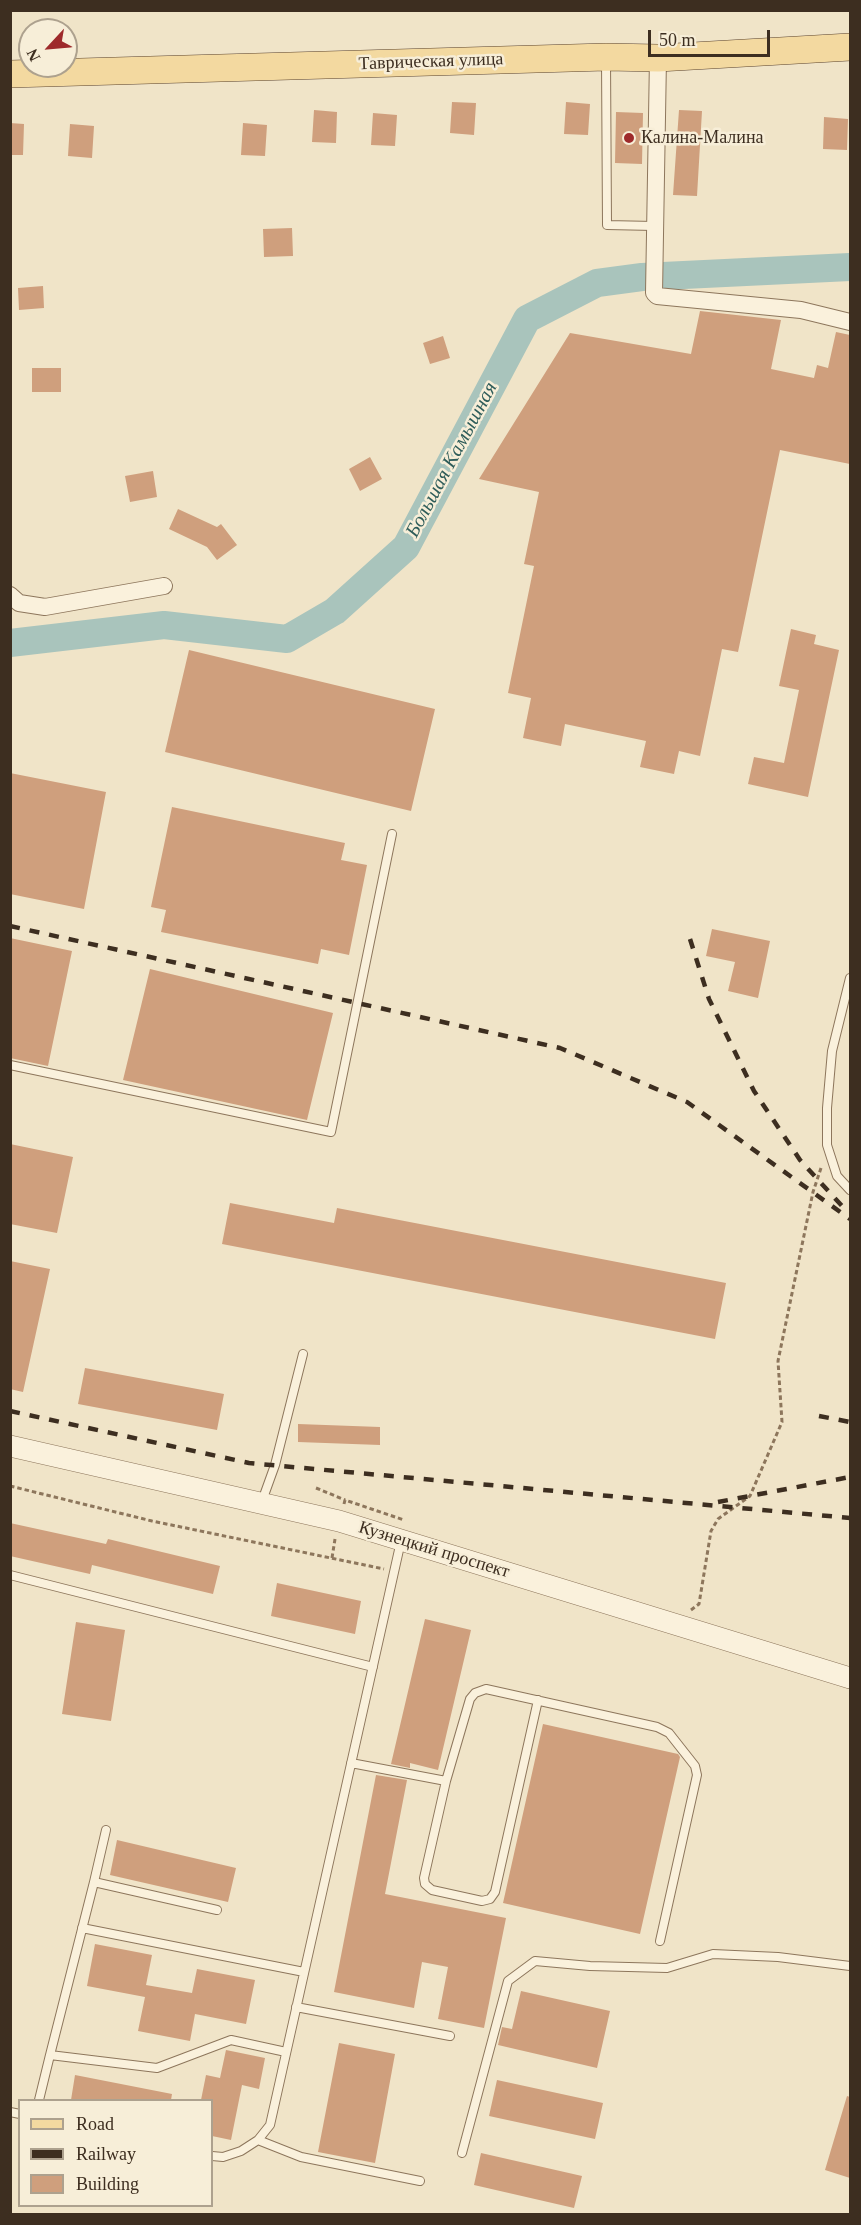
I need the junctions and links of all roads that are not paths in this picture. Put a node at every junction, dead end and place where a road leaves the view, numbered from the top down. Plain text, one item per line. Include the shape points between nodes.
1 (850, 47) edge
2 (606, 57) junction
3 (658, 58) junction
4 (10, 74) edge
5 (654, 226) junction
6 (850, 322) edge
7 (164, 586) dead end
8 (10, 595) edge
9 (392, 834) dead end
10 (850, 978) edge
11 (10, 1065) edge
12 (850, 1190) edge
13 (303, 1354) dead end
14 (10, 1446) edge
15 (262, 1501) junction
16 (406, 1531) junction
17 (10, 1575) edge
18 (373, 1667) junction
19 (850, 1678) edge
20 (538, 1700) junction
21 (351, 1763) junction
22 (446, 1781) junction
23 (106, 1830) dead end
24 (94, 1882) junction
25 (217, 1910) dead end
26 (82, 1928) junction
27 (660, 1941) dead end
28 (850, 1966) edge
29 (304, 1972) junction
30 (296, 2007) junction
31 (450, 2036) dead end
32 (286, 2052) junction
33 (50, 2055) junction
34 (39, 2099) edge
35 (258, 2140) junction
36 (462, 2153) dead end
37 (213, 2156) edge
38 (420, 2181) dead end

1 - 3 main road, Таврическая улица
2 - 3 main road, Таврическая улица
2 - 4 main road, Таврическая улица
2 - 5 lane via 607,225
3 - 5 street
5 - 6 street via 653,288 657,296 801,310
7 - 8 street via 45,607 19,603
9 - 11 lane via 331,1132
10 - 12 lane via 832,1051 827,1108 827,1145 837,1176
13 - 15 lane
14 - 15 street, Кузнецкий проспект
15 - 16 street, Кузнецкий проспект via 339,1521
16 - 18 lane
16 - 19 street, Кузнецкий проспект
17 - 18 lane
18 - 21 lane
20 - 22 lane via 486,1689 475,1693
20 - 22 lane via 495,1892 490,1899 482,1901 432,1890 425,1884
20 - 27 lane via 657,1727 678,1742 695,1766 696,1786
21 - 22 lane
21 - 29 lane
23 - 24 lane
24 - 25 lane
24 - 26 lane
26 - 29 lane
26 - 33 lane
28 - 36 lane via 713,1954 667,1968 535,1961 508,1981
29 - 30 lane
30 - 31 lane
30 - 32 lane
32 - 33 lane via 231,2040 157,2068
32 - 35 lane via 270,2125
33 - 34 lane
35 - 37 lane via 241,2151
35 - 38 lane via 301,2157

